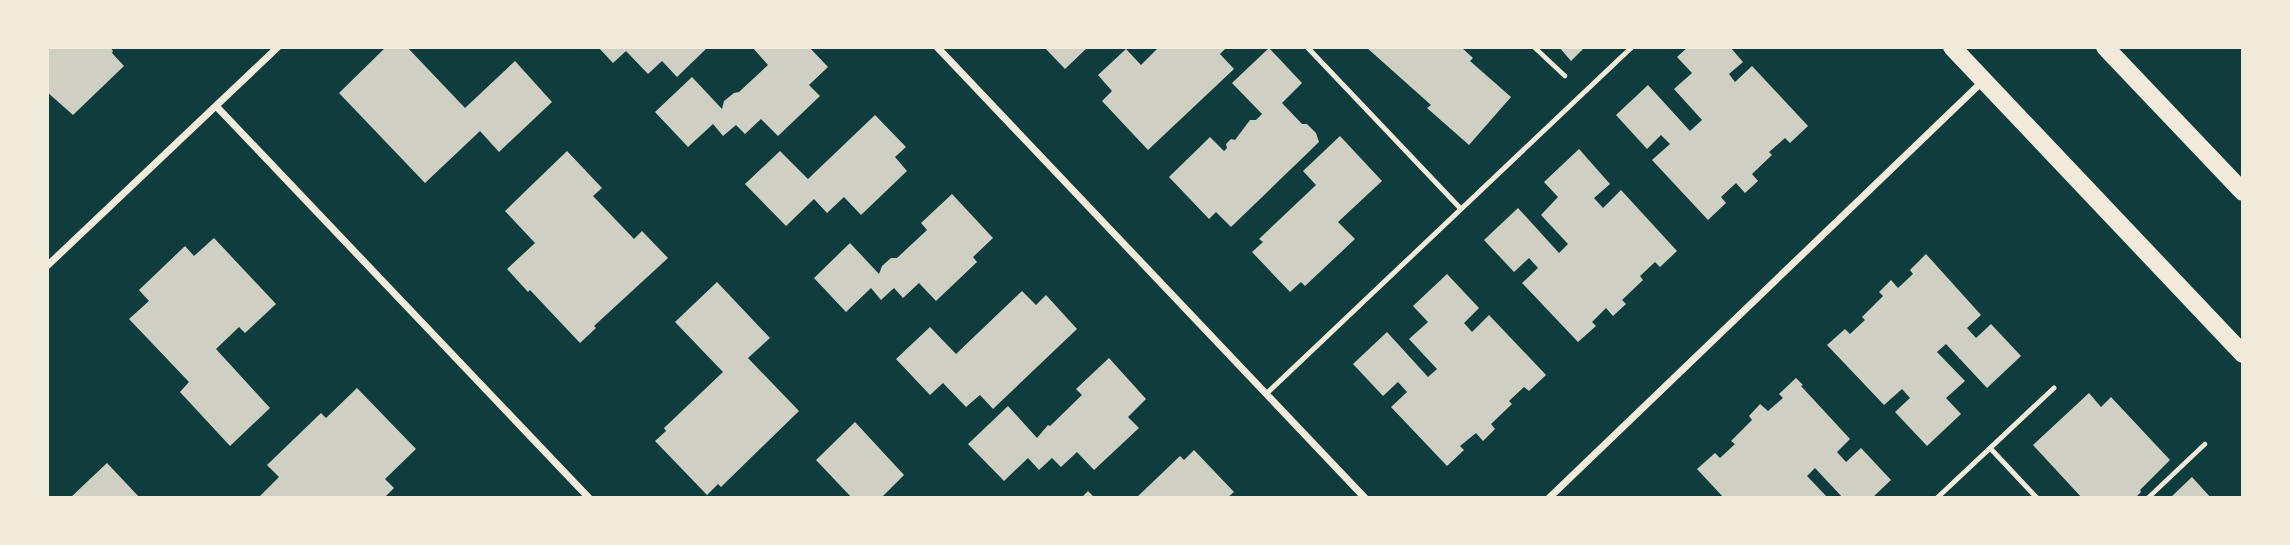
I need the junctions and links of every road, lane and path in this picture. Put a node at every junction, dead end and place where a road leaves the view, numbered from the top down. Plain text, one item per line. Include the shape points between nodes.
1 (278, 47) edge
2 (937, 47) edge
3 (1307, 47) edge
4 (1534, 47) edge
5 (1632, 47) edge
6 (1952, 47) edge
7 (2105, 47) edge
8 (1984, 80) junction
9 (1583, 93) junction
10 (216, 106) junction
11 (2243, 191) edge
12 (1461, 209) junction
13 (47, 266) edge
14 (2243, 354) edge
15 (2054, 387) dead end
16 (1266, 394) junction
17 (2205, 444) dead end
18 (1990, 448) junction
19 (589, 498) edge
20 (1365, 498) edge
21 (1549, 498) edge
22 (1937, 498) edge
23 (2037, 498) edge
24 (2148, 498) edge

1 - 10 street
2 - 16 street
3 - 12 lane
4 - 9 path
5 - 9 lane
6 - 8 main road
7 - 11 main road
8 - 14 main road
8 - 21 street
9 - 12 lane
10 - 13 street
10 - 19 street
12 - 16 lane
15 - 18 lane
16 - 20 street
17 - 24 path
18 - 22 lane
18 - 23 lane

